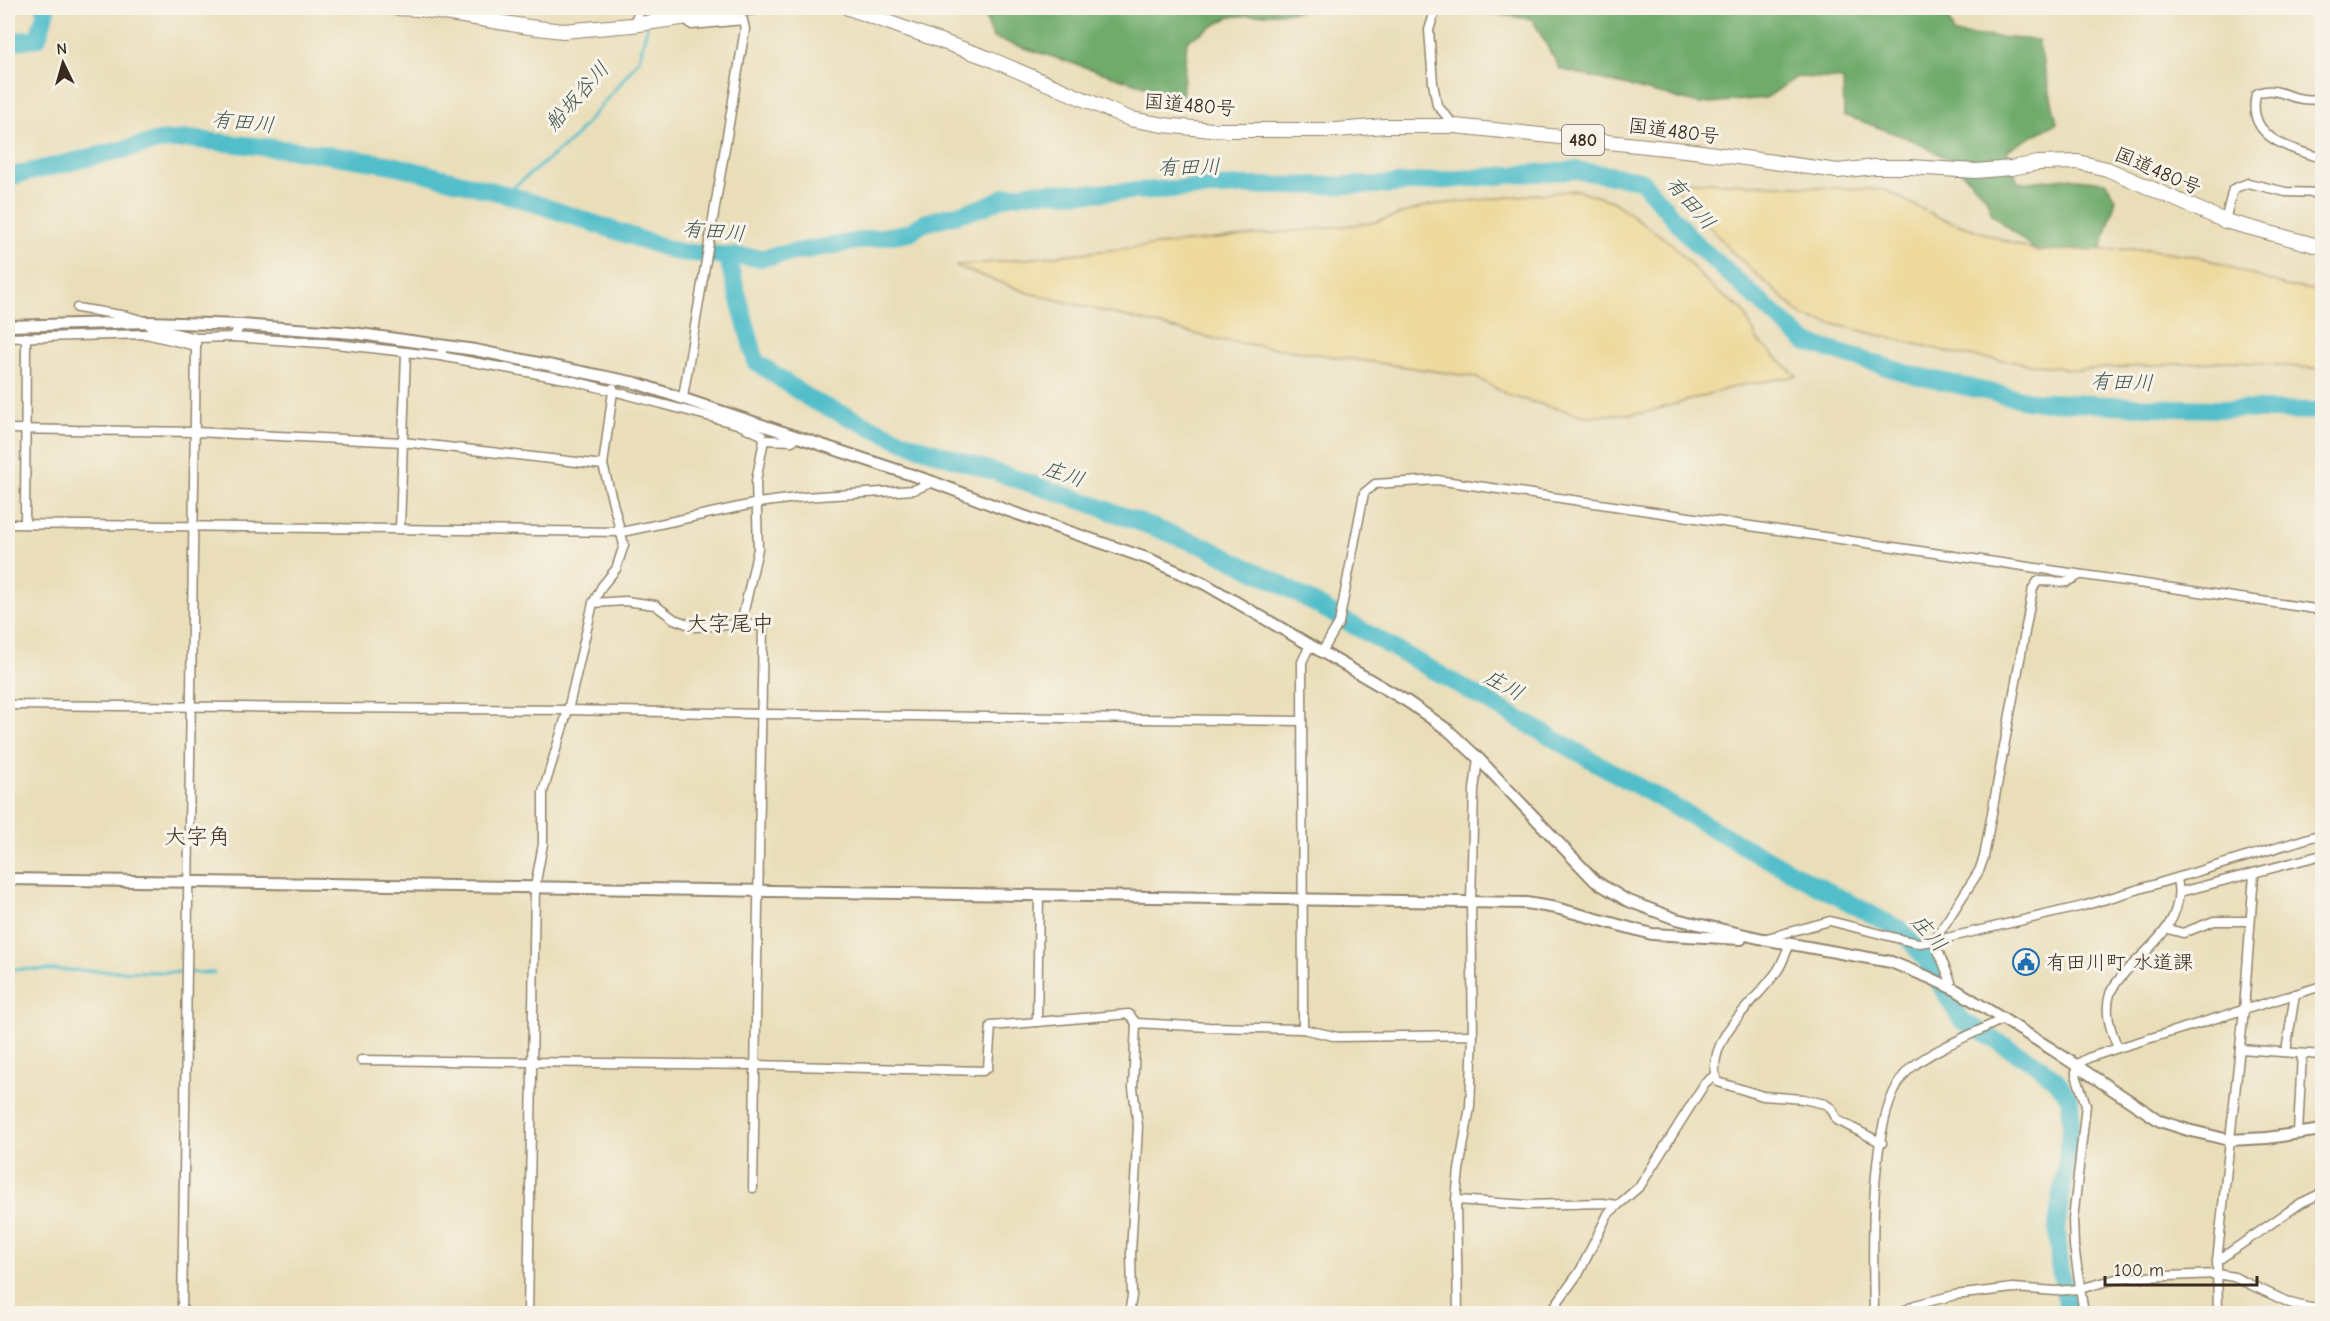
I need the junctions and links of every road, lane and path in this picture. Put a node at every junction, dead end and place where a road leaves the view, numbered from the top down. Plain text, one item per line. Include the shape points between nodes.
1 (394, 8) edge
2 (642, 8) edge
3 (751, 8) edge
4 (848, 8) edge
5 (1436, 8) edge
6 (684, 17) junction
7 (632, 25) junction
8 (2322, 99) edge
9 (1455, 126) junction
10 (2322, 158) edge
11 (2322, 193) edge
12 (2225, 221) junction
13 (2322, 247) edge
14 (77, 308) dead end
15 (148, 322) junction
16 (242, 325) junction
17 (8, 326) edge
18 (26, 337) junction
19 (233, 337) junction
20 (8, 338) edge
21 (196, 342) junction
22 (442, 350) junction
23 (406, 352) junction
24 (575, 369) junction
25 (613, 391) junction
26 (684, 393) junction
27 (26, 428) junction
28 (8, 429) edge
29 (195, 432) junction
30 (798, 436) junction
31 (764, 440) junction
32 (403, 442) junction
33 (603, 465) junction
34 (933, 482) junction
35 (758, 503) junction
36 (8, 524) edge
37 (25, 524) junction
38 (195, 527) junction
39 (400, 529) junction
40 (622, 532) junction
41 (2080, 574) junction
42 (593, 603) junction
43 (2322, 610) edge
44 (741, 624) junction
45 (1310, 645) junction
46 (1322, 651) junction
47 (8, 705) edge
48 (192, 706) junction
49 (568, 710) junction
50 (761, 714) junction
51 (1302, 721) junction
52 (1478, 758) junction
53 (2322, 834) edge
54 (2322, 855) edge
55 (2254, 874) junction
56 (8, 879) edge
57 (2177, 879) junction
58 (189, 883) junction
59 (535, 887) junction
60 (758, 890) junction
61 (2180, 892) junction
62 (1039, 895) junction
63 (1302, 899) junction
64 (1471, 901) junction
65 (1659, 913) junction
66 (2250, 921) junction
67 (2168, 929) junction
68 (1652, 934) junction
69 (1763, 939) junction
70 (1934, 941) junction
71 (1790, 944) junction
72 (2322, 986) edge
73 (1950, 988) junction
74 (2295, 994) junction
75 (2244, 1010) junction
76 (2001, 1020) junction
77 (1037, 1022) junction
78 (1136, 1023) junction
79 (1303, 1029) junction
80 (1473, 1035) junction
81 (2118, 1048) junction
82 (2240, 1049) junction
83 (2286, 1052) junction
84 (2302, 1054) junction
85 (2322, 1055) edge
86 (361, 1060) dead end
87 (532, 1063) junction
88 (756, 1065) junction
89 (2076, 1065) junction
90 (1715, 1075) junction
91 (2322, 1130) edge
92 (2298, 1133) junction
93 (2229, 1140) junction
94 (1882, 1143) junction
95 (753, 1188) dead end
96 (2322, 1193) edge
97 (1456, 1200) junction
98 (1618, 1205) junction
99 (2217, 1261) junction
100 (2217, 1274) junction
101 (2079, 1289) junction
102 (2322, 1307) edge
103 (182, 1314) edge
104 (528, 1314) edge
105 (1129, 1314) edge
106 (1458, 1314) edge
107 (1550, 1314) edge
108 (1876, 1314) edge
109 (1898, 1314) edge
110 (2084, 1314) edge
111 (2218, 1314) edge

1 - 7 highway via 562,31
2 - 7 street
3 - 6 highway
4 - 9 highway, 国道480号 / 480 via 988,58 1130,119 1212,130
5 - 9 street via 1429,30 1433,82 1437,105
6 - 7 highway
6 - 26 street via 692,26 743,20 745,29
8 - 10 street via 2303,99 2271,90 2256,94 2253,106 2267,135
9 - 12 highway, 国道480号 / 480 via 1694,151 1838,171 1874,167 1976,171 2078,162 2107,169
11 - 12 street via 2286,192 2248,183 2233,189
12 - 13 highway, 国道480号 / 480
14 - 15 street
15 - 16 street
15 - 17 street
15 - 21 street via 150,327
16 - 19 street
16 - 22 street via 353,333
18 - 20 street
18 - 21 street via 146,334
18 - 27 street
19 - 21 street
19 - 23 street
21 - 29 street
22 - 23 street
22 - 24 street
22 - 25 street
23 - 32 street
24 - 25 street via 579,377
24 - 26 street
25 - 31 street via 737,424 762,435
25 - 33 street
26 - 30 street
27 - 28 street
27 - 29 street
27 - 37 street
29 - 32 street
29 - 38 street
30 - 31 street via 792,441
30 - 34 street
31 - 35 street via 756,481
32 - 33 street
32 - 39 street
33 - 40 street
34 - 35 street via 914,490
34 - 45 street via 1149,559 1205,584
35 - 40 street
35 - 44 street via 758,549
36 - 37 street
37 - 38 street
38 - 39 street
38 - 48 street
39 - 40 street
40 - 42 street via 624,545 616,569
41 - 43 street
41 - 46 street via 1437,480 1375,484 1364,493 1339,623
41 - 70 street via 2067,582 2038,581 2033,588 1984,857 1979,872
42 - 44 street via 626,601 655,605 674,619 695,627
42 - 49 street
44 - 50 street via 763,626
45 - 46 street
45 - 51 street via 1302,662
46 - 52 street via 1408,702 1448,730
47 - 48 street
48 - 49 street
48 - 58 street
49 - 50 street
49 - 59 street via 543,792 543,844
50 - 51 street
50 - 60 street
51 - 63 street
52 - 64 street
52 - 65 street via 1595,881 1626,900
53 - 57 street
54 - 55 street
55 - 61 street
55 - 66 street
56 - 58 street
57 - 61 street
57 - 70 street
58 - 59 street
58 - 103 street
59 - 60 street
59 - 87 street
60 - 62 street
60 - 88 street
61 - 67 street
62 - 63 street
62 - 77 street
63 - 64 street
63 - 79 street
64 - 68 street via 1556,908
64 - 80 street
65 - 68 street via 1667,919 1668,926 1662,933
65 - 69 street
66 - 67 street via 2214,921 2183,933
66 - 75 street
67 - 81 street via 2110,992 2109,1023
68 - 69 street
69 - 70 street via 1830,921 1908,941
69 - 71 street
70 - 73 street
71 - 73 street via 1891,963
71 - 90 street via 1779,969 1727,1032 1716,1057
72 - 74 street
73 - 76 street
74 - 75 street
74 - 83 street
75 - 81 street
75 - 82 street
76 - 89 street
76 - 94 street via 1912,1067 1897,1083 1888,1104
77 - 78 street via 1129,1014
77 - 88 street via 991,1026 988,1067 982,1071
78 - 79 street
78 - 105 street via 1133,1088 1138,1126
79 - 80 street via 1338,1037
80 - 97 street via 1470,1107
81 - 89 street
82 - 83 street
82 - 93 street
83 - 84 street
84 - 85 street
84 - 92 street
86 - 87 street
87 - 88 street
87 - 104 street
88 - 95 street
89 - 93 street via 2160,1121
89 - 101 street via 2086,1105 2073,1220
90 - 94 street via 1718,1082 1763,1096 1825,1104 1837,1120
90 - 98 street via 1705,1083 1640,1186
91 - 92 street
92 - 93 street
93 - 99 street
94 - 108 street via 1873,1220
96 - 99 street
97 - 98 street
97 - 106 street
98 - 107 street via 1608,1214 1580,1271
99 - 100 street
100 - 101 street via 2120,1278
100 - 102 street via 2234,1277 2290,1303
100 - 111 street
101 - 109 street via 2013,1288 1954,1295 1915,1305
101 - 110 street

